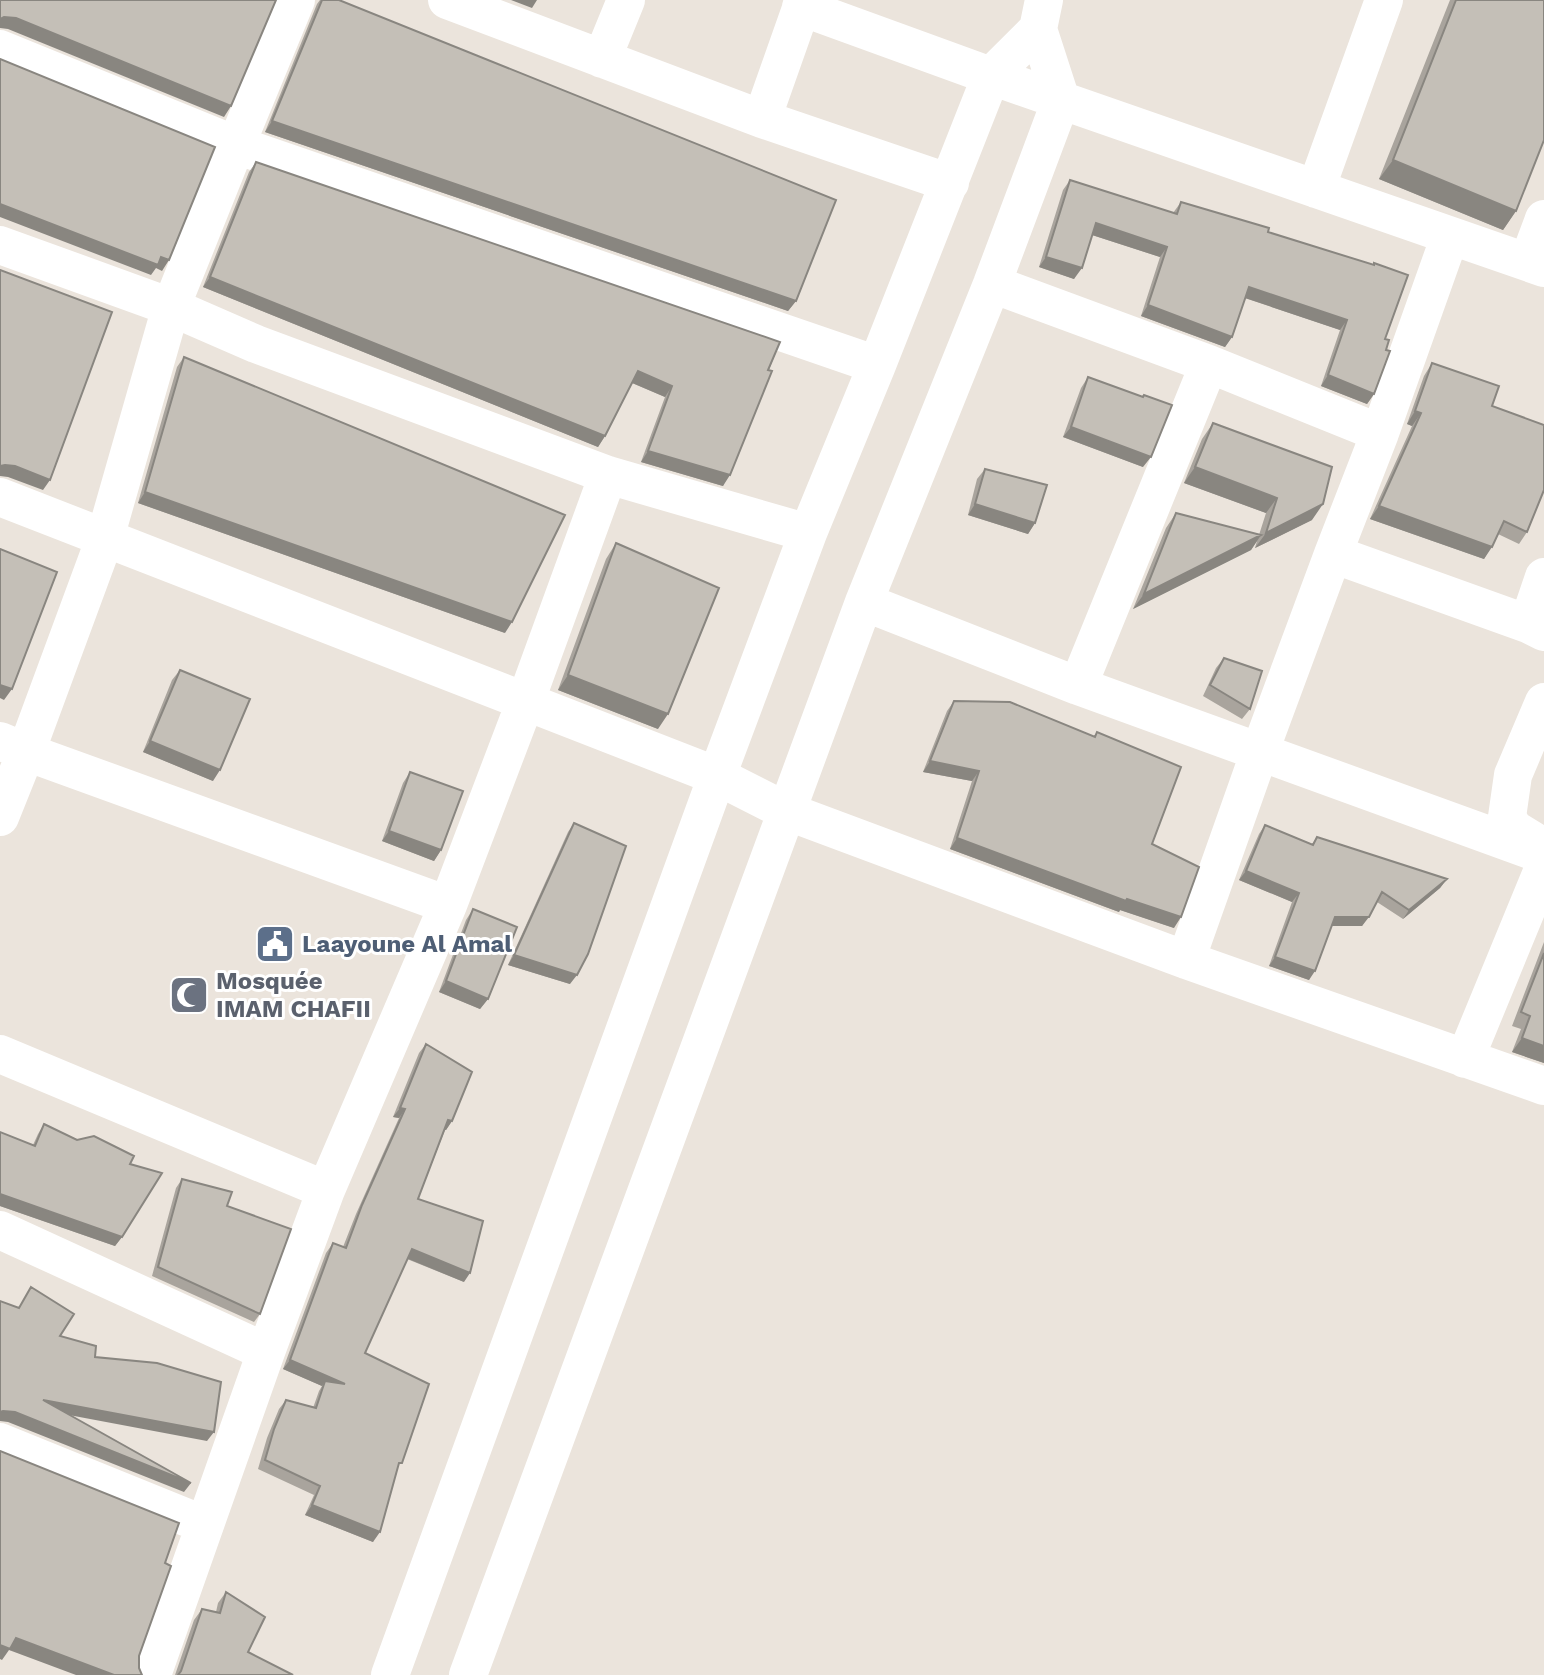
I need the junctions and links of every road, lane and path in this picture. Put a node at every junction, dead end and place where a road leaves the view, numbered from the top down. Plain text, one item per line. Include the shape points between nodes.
1 (296, 0) edge
2 (447, 0) edge
3 (625, 0) edge
4 (1384, 0) edge
5 (802, 4) edge
6 (1041, 15) edge
7 (0, 50) edge
8 (602, 58) junction
9 (991, 76) junction
10 (1061, 100) junction
11 (762, 119) junction
12 (236, 145) junction
13 (950, 183) junction
14 (1315, 189) junction
15 (1544, 219) edge
16 (1450, 236) junction
17 (0, 245) edge
18 (1536, 265) edge
19 (992, 284) junction
20 (171, 307) junction
21 (1209, 364) junction
22 (877, 365) junction
23 (1380, 433) junction
24 (608, 475) junction
25 (0, 497) edge
26 (808, 533) junction
27 (105, 538) junction
28 (1333, 554) junction
29 (1544, 577) edge
30 (864, 602) junction
31 (1536, 628) edge
32 (1078, 686) junction
33 (526, 701) junction
34 (1544, 702) edge
35 (13, 747) edge
36 (1260, 751) junction
37 (717, 776) junction
38 (786, 811) junction
39 (0, 817) edge
40 (1544, 853) edge
41 (1544, 867) edge
42 (448, 905) junction
43 (1186, 960) junction
44 (0, 1055) edge
45 (1465, 1059) junction
46 (1544, 1086) edge
47 (326, 1191) junction
48 (0, 1230) edge
49 (266, 1352) junction
50 (0, 1442) edge
51 (205, 1525) junction
52 (152, 1675) edge
53 (390, 1675) edge
54 (468, 1675) edge

1 - 12 street
2 - 8 street
3 - 8 street
4 - 14 street
5 - 9 street
5 - 11 street
6 - 9 street
6 - 10 street
7 - 12 street
8 - 11 street
9 - 10 street
9 - 13 street
10 - 14 street
10 - 19 street
11 - 13 street
12 - 20 street
12 - 22 street
13 - 22 street
14 - 16 street
15 - 18 street
16 - 18 street
16 - 23 street
17 - 20 street
19 - 21 street
19 - 30 street
20 - 24 street via 256,344
20 - 27 street
21 - 23 street
21 - 32 street
22 - 26 street
23 - 28 street
24 - 26 street
24 - 33 street
25 - 27 street
26 - 37 street
27 - 33 street
27 - 35 street
28 - 31 street
28 - 36 street
29 - 31 street
30 - 32 street
30 - 38 street
32 - 36 street
33 - 37 street
33 - 42 street
34 - 40 street via 1513,775 1507,817 1514,829 1541,845
35 - 39 street
35 - 42 street
36 - 40 street
36 - 43 street
37 - 38 street
37 - 53 street
38 - 43 street
38 - 54 street
41 - 45 street
42 - 47 street
43 - 45 street
44 - 47 street
45 - 46 street
47 - 49 street
48 - 49 street
49 - 51 street
50 - 51 street
51 - 52 street

